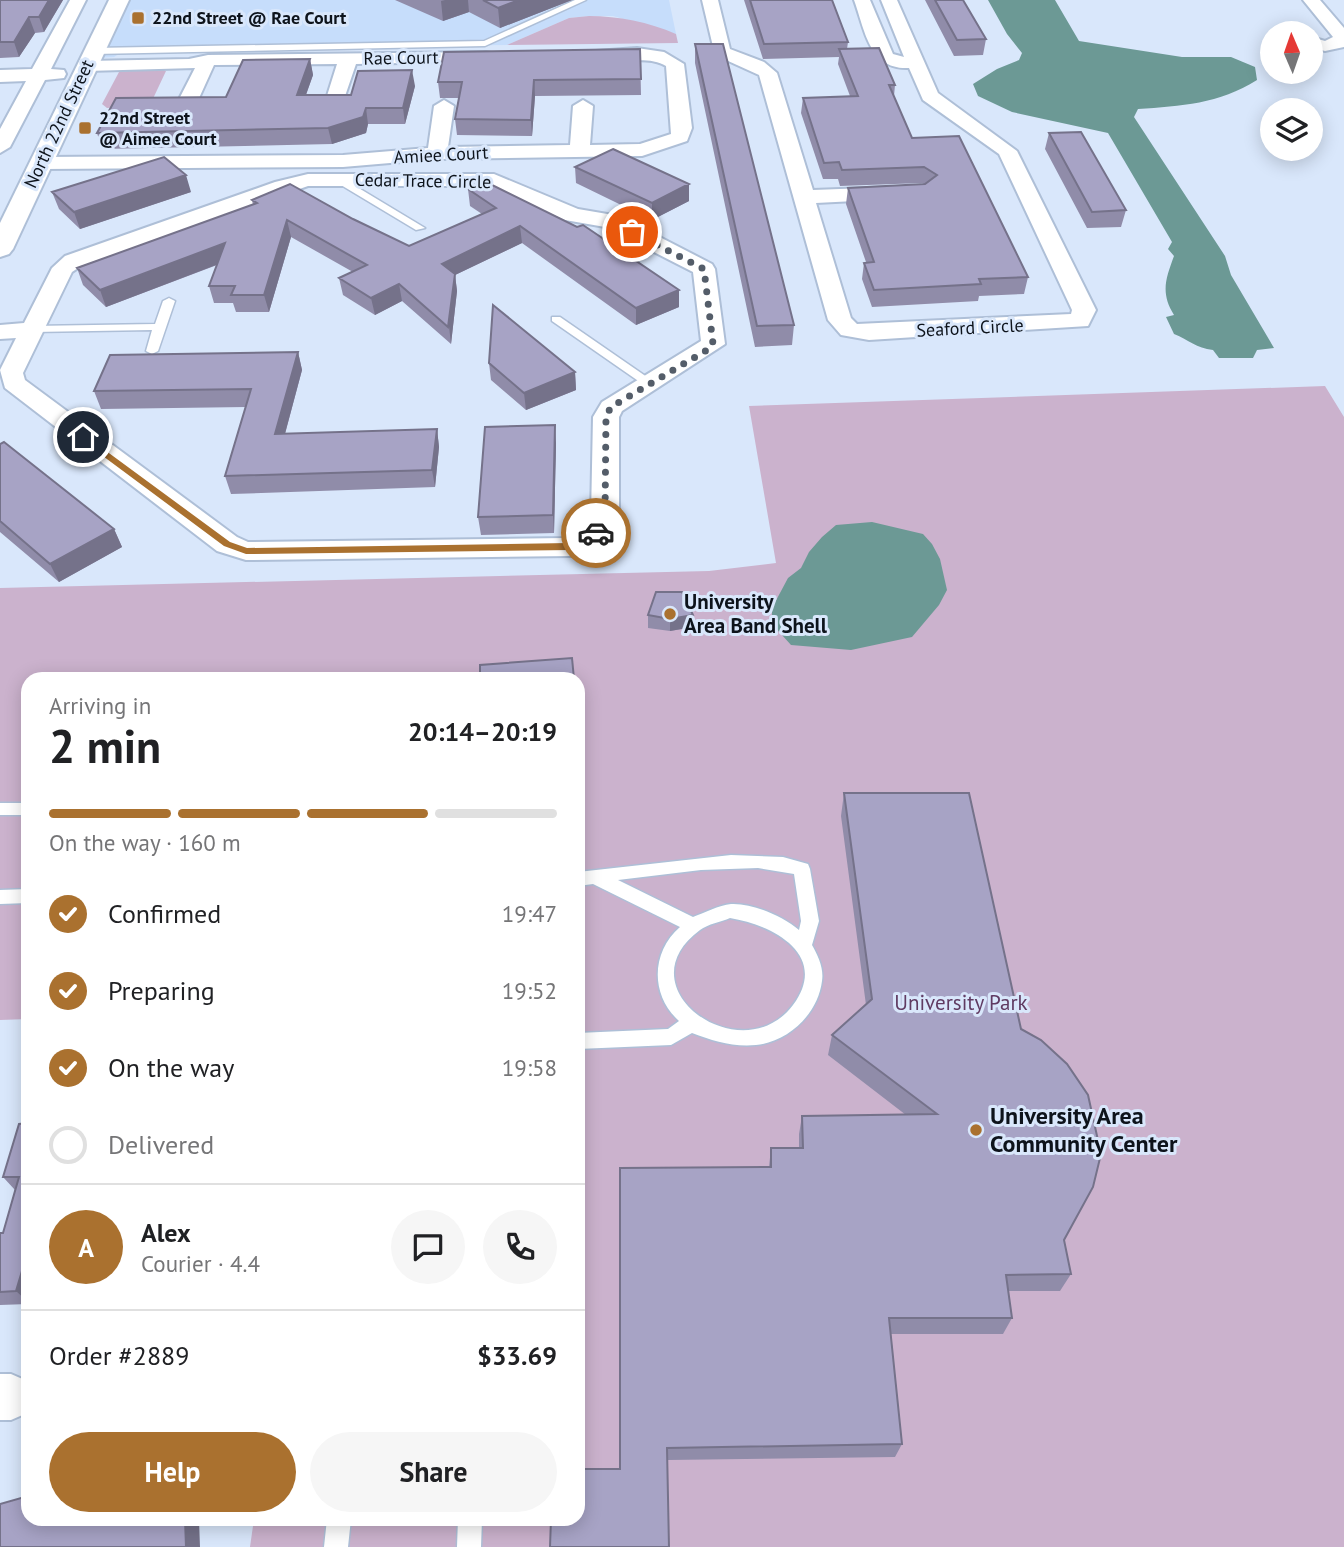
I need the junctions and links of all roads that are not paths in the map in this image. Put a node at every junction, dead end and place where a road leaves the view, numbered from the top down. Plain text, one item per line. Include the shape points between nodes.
1 (78, 0) edge
2 (119, 0) edge
3 (582, 0) edge
4 (710, 0) edge
5 (862, 0) edge
6 (889, 0) edge
7 (1311, 0) edge
8 (1322, 21) edge
9 (1323, 22) edge
10 (1323, 45) edge
11 (584, 56) edge
12 (500, 57) edge
13 (348, 59) junction
14 (208, 61) junction
15 (915, 62) junction
16 (86, 67) junction
17 (0, 76) edge
18 (36, 81) junction
19 (0, 89) edge
20 (335, 99) edge
21 (444, 106) edge
22 (583, 106) dead end
23 (185, 107) edge
24 (0, 147) edge
25 (580, 151) junction
26 (437, 153) junction
27 (43, 163) junction
28 (339, 180) junction
29 (909, 192) edge
30 (805, 197) junction
31 (420, 228) dead end
32 (0, 249) edge
33 (169, 300) dead end
34 (556, 319) dead end
35 (159, 327) junction
36 (33, 329) junction
37 (0, 332) edge
38 (152, 351) edge
39 (650, 384) junction
40 (0, 809) edge
41 (21, 809) edge
42 (586, 878) edge
43 (21, 896) edge
44 (0, 897) edge
45 (691, 924) junction
46 (803, 945) junction
47 (691, 1023) junction
48 (585, 1041) edge
49 (338, 1526) edge
50 (470, 1526) edge
51 (336, 1547) edge
52 (469, 1547) edge

1 - 18 street
2 - 16 street, North 22nd Street
3 - 16 lane via 485,43
4 - 30 street, Seaford Circle via 721,51 768,73
5 - 15 street via 885,57
6 - 15 street, Seaford Circle
7 - 8 street
9 - 10 street via 1342,37 1339,43
11 - 25 street, Amiee Court via 667,57 675,64 682,128 680,137 642,150
12 - 13 street, Rae Court
13 - 14 street, Rae Court
13 - 20 street
14 - 16 street, Rae Court
14 - 23 street
15 - 30 street, Seaford Circle via 934,101 1007,151 1084,310 1080,321 849,330 840,320
16 - 18 street, Rae Court
16 - 27 street, North 22nd Street
17 - 18 street
18 - 19 street
18 - 24 street
21 - 26 street
22 - 25 street
25 - 26 street, Amiee Court
26 - 27 street, Amiee Court via 343,161
27 - 32 street, North 22nd Street
28 - 31 lane
28 - 36 street, Cedar Trace Circle via 294,181 73,261 63,268
28 - 39 street, Cedar Trace Circle via 494,180 573,215 611,221 704,269 713,344
29 - 30 street
33 - 35 lane
34 - 39 lane
35 - 36 lane
35 - 38 lane
36 - 37 street
36 - 39 street, Cedar Trace Circle via 11,373 21,391 227,544 246,551 571,547 597,533 605,517 606,416 611,407
40 - 41 lane
42 - 45 lane
42 - 46 lane via 683,866 785,861 802,869 810,921
43 - 44 lane
45 - 46 lane via 709,915 752,912 781,925
45 - 47 lane via 667,954 664,972 676,1008
46 - 47 lane via 812,966 812,988 803,1008 787,1024 765,1035 739,1039
47 - 48 lane via 671,1037
49 - 51 lane
50 - 52 lane

